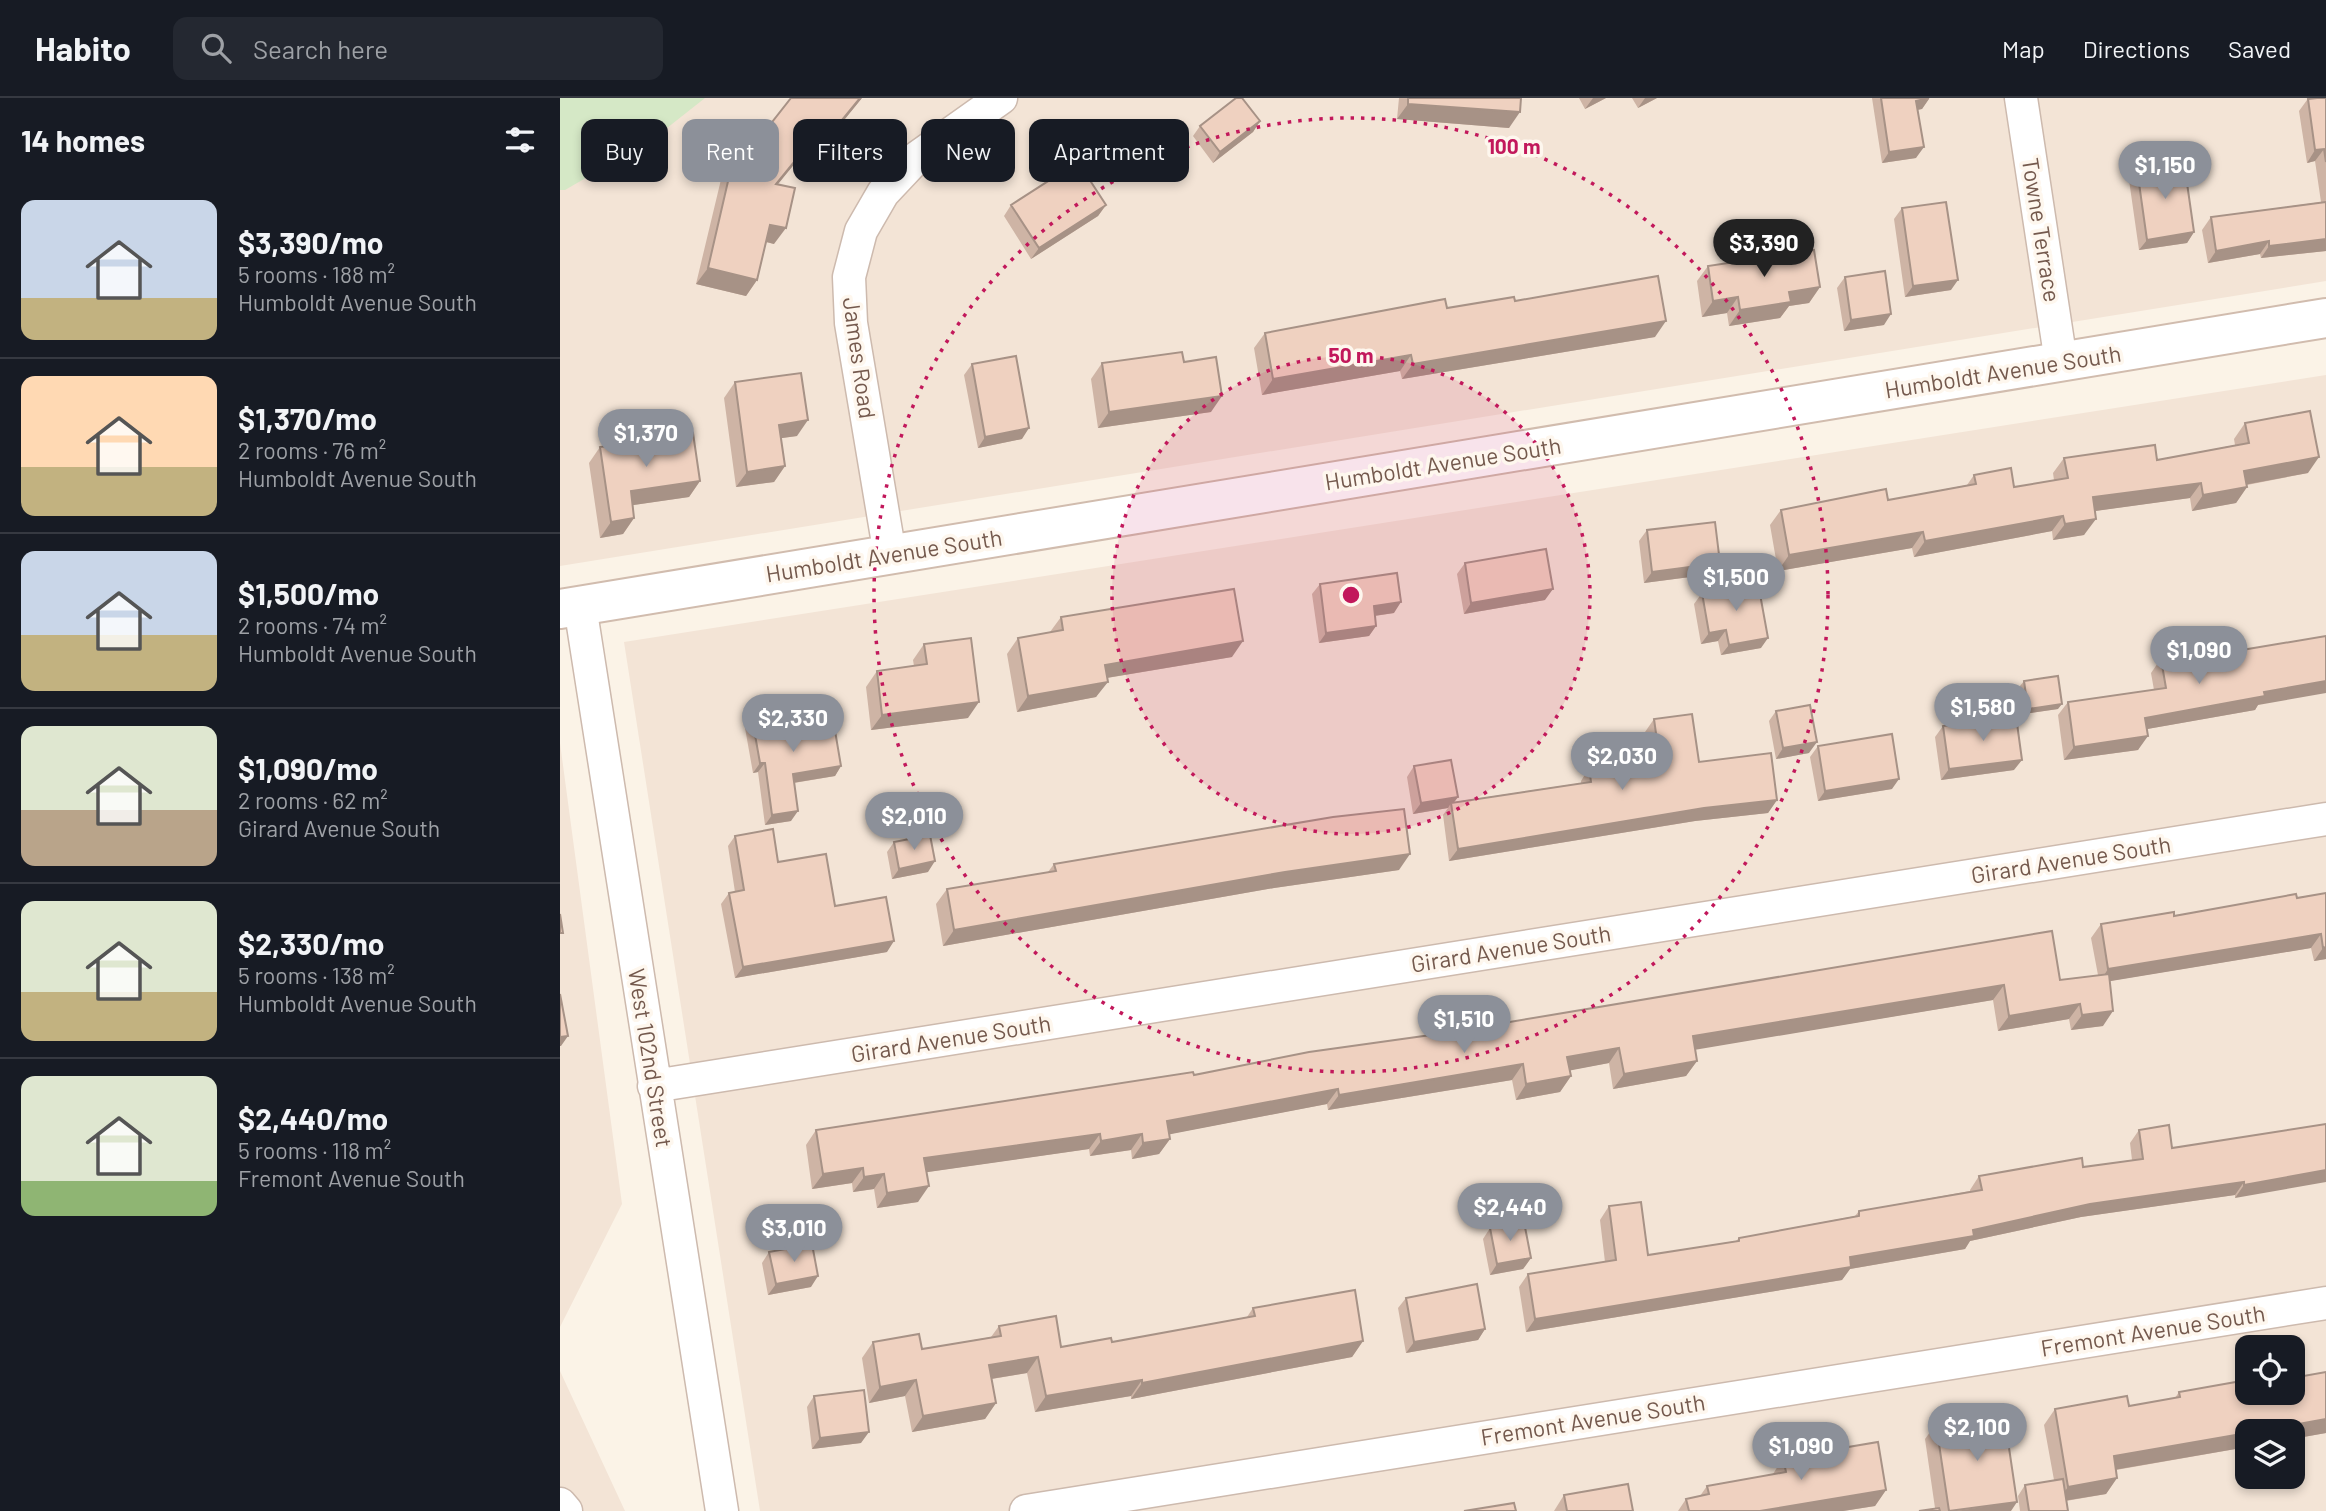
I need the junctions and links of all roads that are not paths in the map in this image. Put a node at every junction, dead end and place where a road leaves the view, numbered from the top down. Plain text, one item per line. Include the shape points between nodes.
1 (1001, 98) edge
2 (2021, 98) edge
3 (2326, 318) edge
4 (2061, 362) junction
5 (890, 555) junction
6 (570, 607) edge
7 (2326, 819) edge
8 (654, 1086) junction
9 (2326, 1303) edge
10 (560, 1504) edge
11 (566, 1511) edge
12 (722, 1511) edge
13 (1026, 1511) edge

1 - 5 street, James Road via 915,159 883,193 861,232 849,277 851,323
2 - 4 street, Towne Terrace
3 - 4 street, Humboldt Avenue South
4 - 5 street, Humboldt Avenue South
5 - 6 street, Humboldt Avenue South
6 - 8 street, West 102nd Street
7 - 8 street, Girard Avenue South
8 - 12 street, West 102nd Street
9 - 13 street, Fremont Avenue South
10 - 11 street

